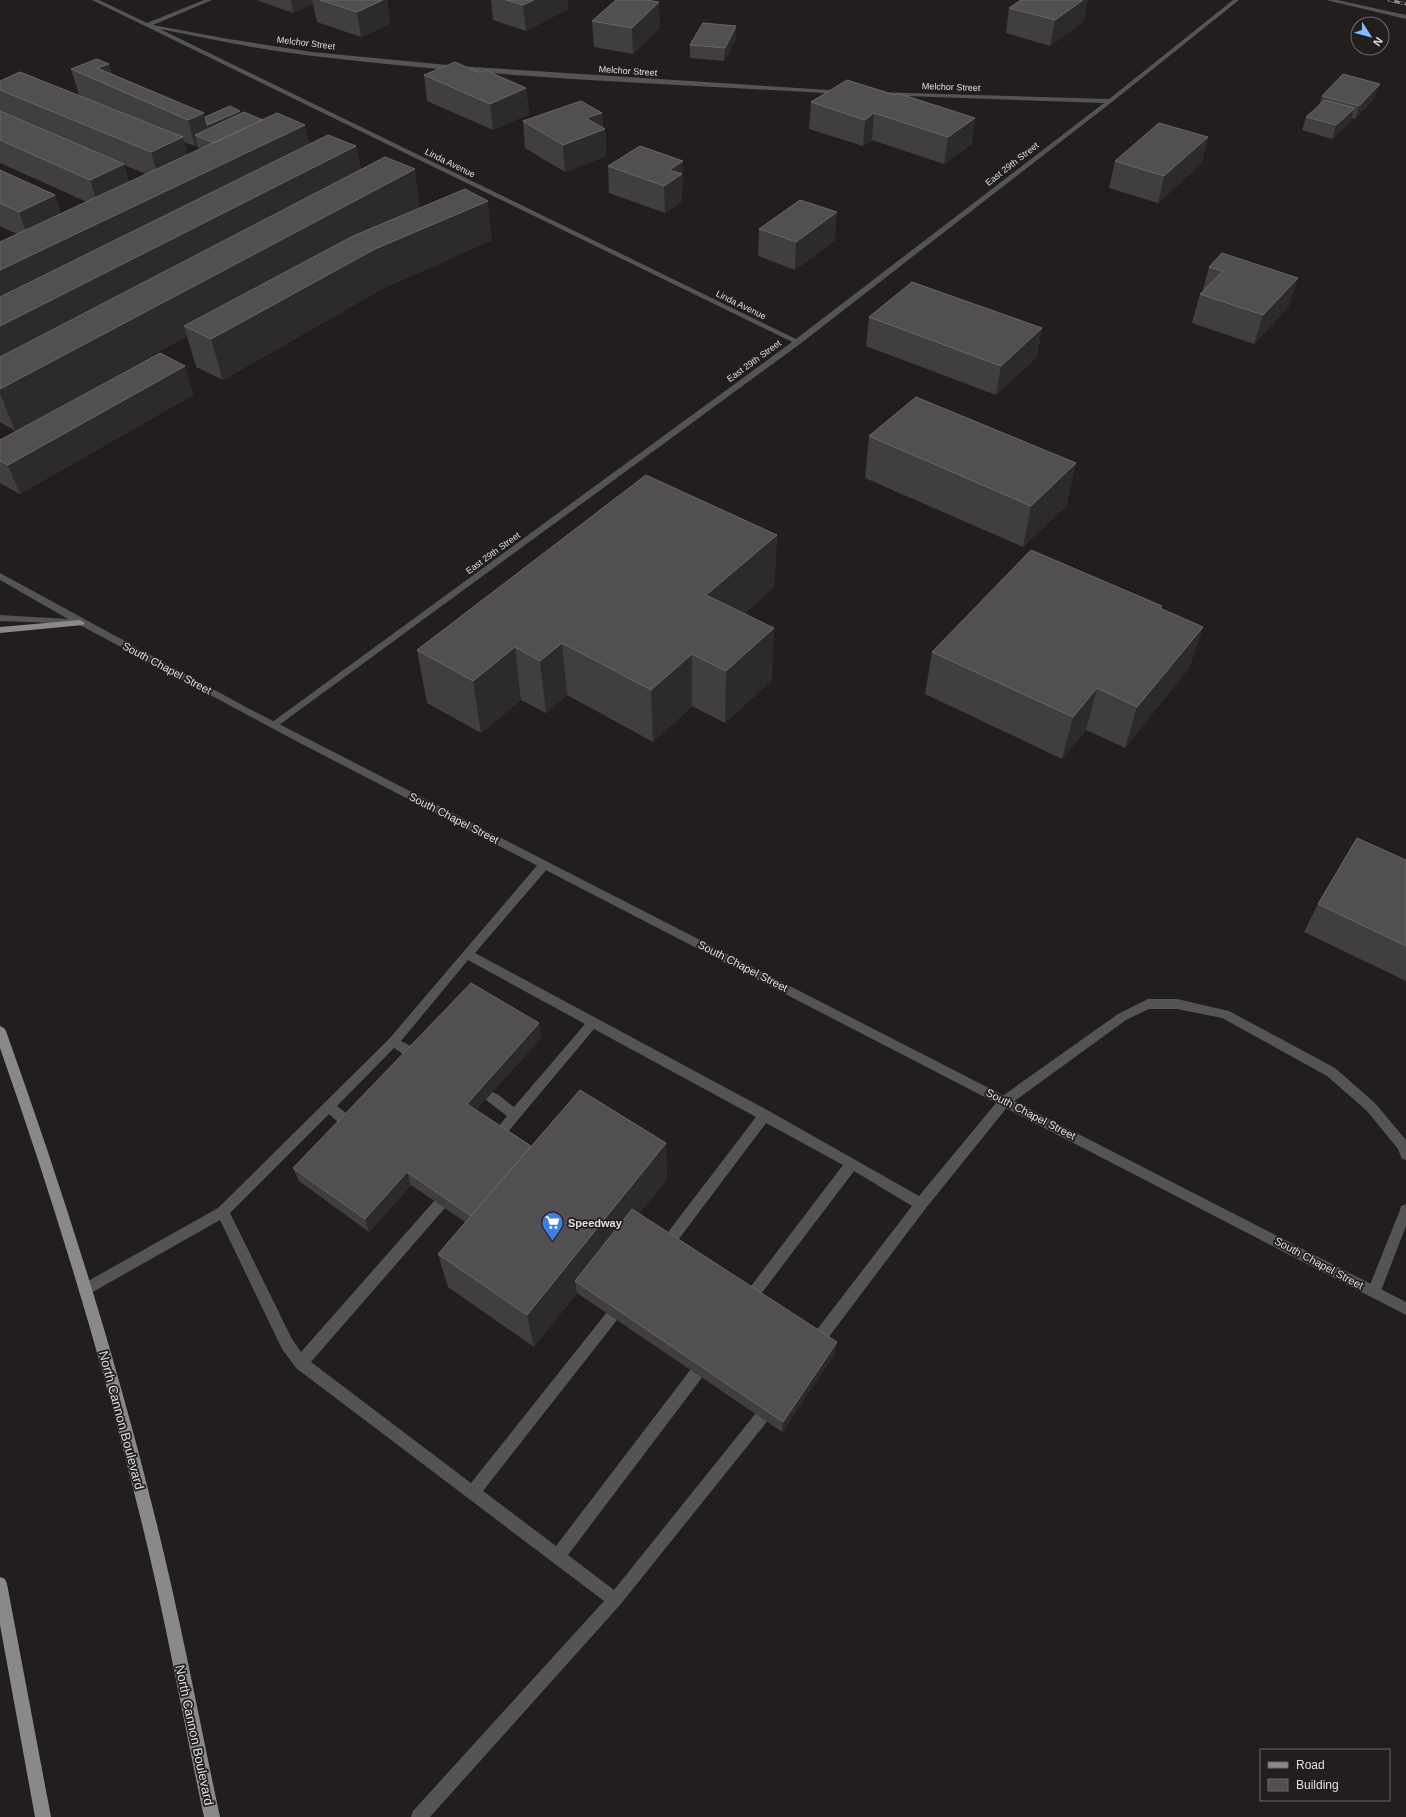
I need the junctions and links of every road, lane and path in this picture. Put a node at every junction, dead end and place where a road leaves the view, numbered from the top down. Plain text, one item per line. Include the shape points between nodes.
1 (95, 0) edge
2 (209, 0) edge
3 (1236, 0) edge
4 (1329, 0) edge
5 (1406, 17) edge
6 (148, 25) junction
7 (853, 92) edge
8 (868, 93) edge
9 (1110, 101) junction
10 (797, 342) junction
11 (0, 576) edge
12 (0, 618) edge
13 (80, 622) junction
14 (0, 630) edge
15 (275, 725) junction
16 (544, 865) junction
17 (467, 954) junction
18 (593, 1022) junction
19 (0, 1031) edge
20 (393, 1042) junction
21 (418, 1056) edge
22 (490, 1096) dead end
23 (1005, 1101) junction
24 (328, 1107) junction
25 (515, 1115) junction
26 (765, 1116) junction
27 (352, 1126) edge
28 (498, 1135) edge
29 (1406, 1155) edge
30 (852, 1163) junction
31 (440, 1204) edge
32 (921, 1204) junction
33 (1406, 1210) edge
34 (223, 1212) junction
35 (667, 1244) edge
36 (86, 1289) junction
37 (1374, 1292) junction
38 (750, 1298) edge
39 (1406, 1309) edge
40 (612, 1316) edge
41 (817, 1341) edge
42 (301, 1363) junction
43 (696, 1374) edge
44 (760, 1418) edge
45 (473, 1492) junction
46 (558, 1556) junction
47 (0, 1584) edge
48 (615, 1600) junction
49 (43, 1817) edge
50 (212, 1817) edge
51 (420, 1817) edge

1 - 6 street, Linda Avenue
2 - 6 street
3 - 9 street, East 29th Street
4 - 5 street
6 - 7 street, Melchor Street via 312,54 666,82
6 - 10 street, Linda Avenue
8 - 9 street, Melchor Street
9 - 10 street, East 29th Street
10 - 15 street, East 29th Street
11 - 13 street, South Chapel Street
12 - 13 street, South Chapel Street
13 - 14 main road
13 - 15 street, South Chapel Street
15 - 16 street, South Chapel Street
16 - 17 street
16 - 23 street, South Chapel Street
17 - 18 street
17 - 20 street
18 - 25 street
18 - 26 street
19 - 36 main road, North Cannon Boulevard via 30,1114
20 - 21 street
20 - 24 street
22 - 25 street
23 - 29 street via 1122,1017 1148,1004 1177,1004 1225,1014 1331,1072 1371,1107 1404,1147
23 - 32 street
23 - 37 street, South Chapel Street
24 - 27 street
24 - 34 street
25 - 28 street
26 - 30 street
26 - 35 street
30 - 32 street
30 - 38 street
31 - 42 street
32 - 41 street
33 - 37 street
34 - 36 street
34 - 42 street via 287,1344
36 - 50 main road, North Cannon Boulevard via 146,1509
37 - 39 street, South Chapel Street
40 - 45 street
42 - 45 street
43 - 46 street
44 - 48 street
45 - 46 street
46 - 48 street
47 - 49 main road
48 - 51 street

